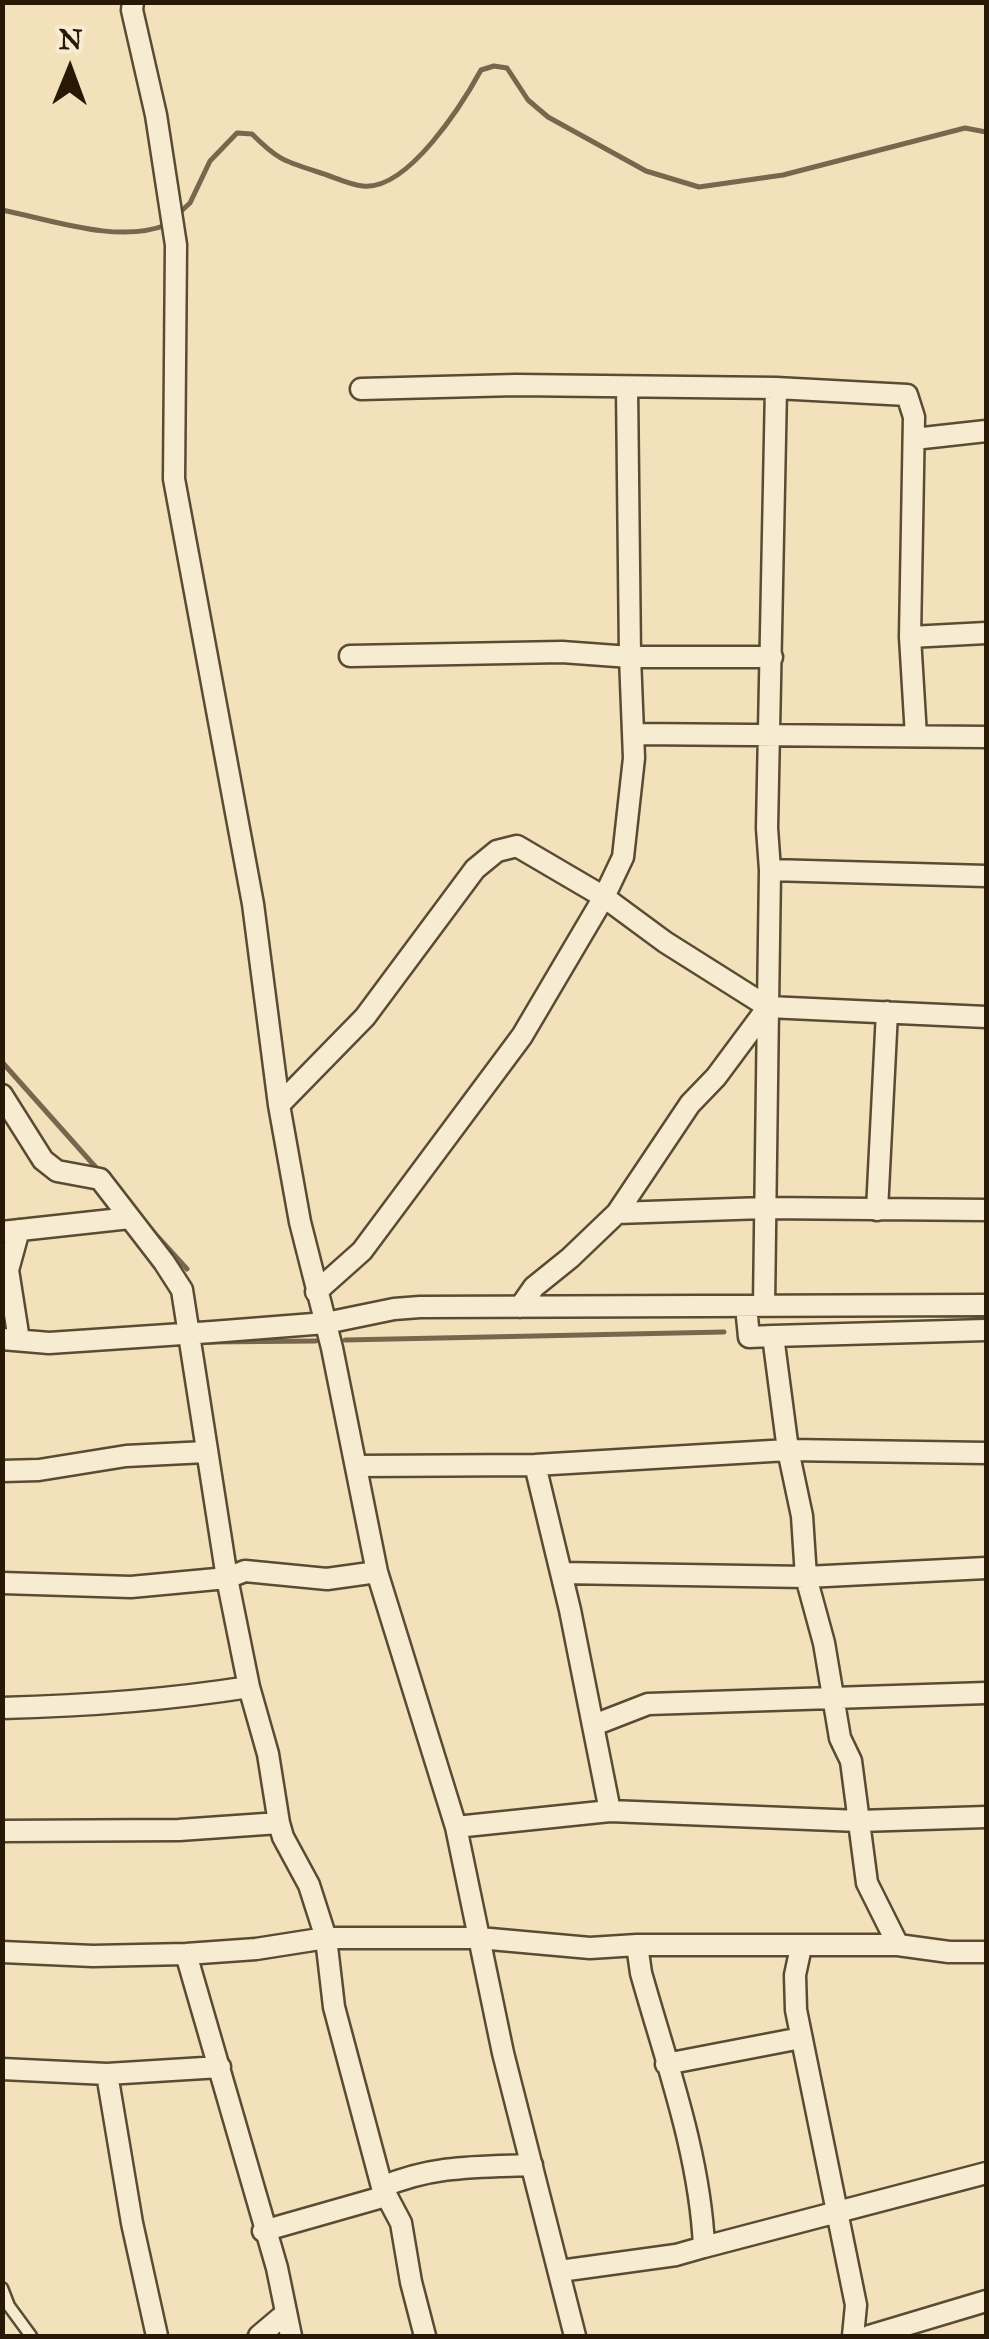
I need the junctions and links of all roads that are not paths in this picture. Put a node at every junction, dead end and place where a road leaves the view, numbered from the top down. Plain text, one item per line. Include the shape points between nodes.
1 (133, 2) edge
2 (627, 387) junction
3 (776, 388) junction
4 (361, 389) dead end
5 (986, 430) edge
6 (914, 439) junction
7 (986, 633) edge
8 (910, 637) junction
9 (350, 656) dead end
10 (772, 657) junction
11 (630, 658) junction
12 (634, 734) junction
13 (770, 736) junction
14 (916, 736) junction
15 (986, 737) edge
16 (770, 870) junction
17 (986, 876) edge
18 (604, 897) junction
19 (768, 1007) junction
20 (887, 1012) junction
21 (986, 1017) edge
22 (2, 1095) edge
23 (279, 1104) junction
24 (764, 1208) junction
25 (877, 1210) junction
26 (986, 1210) edge
27 (617, 1213) junction
28 (130, 1218) junction
29 (11, 1231) edge
30 (5, 1268) edge
31 (316, 1292) junction
32 (986, 1305) edge
33 (520, 1306) junction
34 (755, 1306) junction
35 (326, 1323) junction
36 (986, 1330) edge
37 (191, 1333) junction
38 (773, 1336) junction
39 (11, 1340) edge
40 (788, 1450) junction
41 (206, 1452) junction
42 (986, 1453) edge
43 (535, 1465) junction
44 (357, 1466) junction
45 (2, 1471) edge
46 (986, 1568) edge
47 (378, 1572) junction
48 (561, 1573) junction
49 (806, 1576) junction
50 (227, 1578) junction
51 (2, 1584) edge
52 (249, 1686) junction
53 (986, 1693) edge
54 (834, 1697) junction
55 (2, 1708) edge
56 (594, 1725) junction
57 (610, 1812) junction
58 (986, 1818) edge
59 (859, 1821) junction
60 (279, 1822) junction
61 (456, 1827) junction
62 (2, 1831) edge
63 (326, 1938) junction
64 (479, 1938) junction
65 (637, 1945) junction
66 (898, 1945) junction
67 (801, 1947) junction
68 (2, 1952) edge
69 (986, 1952) edge
70 (186, 1954) junction
71 (801, 2038) junction
72 (666, 2064) junction
73 (220, 2067) junction
74 (2, 2069) edge
75 (107, 2074) junction
76 (532, 2166) junction
77 (986, 2172) edge
78 (384, 2192) junction
79 (836, 2211) junction
80 (264, 2231) junction
81 (704, 2247) junction
82 (560, 2271) junction
83 (2, 2288) edge
84 (986, 2301) edge
85 (286, 2314) junction
86 (32, 2336) edge
87 (158, 2336) edge
88 (259, 2336) edge
89 (291, 2336) edge
90 (426, 2336) edge
91 (575, 2336) edge
92 (853, 2336) edge
93 (869, 2336) edge

1 - 23 street via 176,245 174,480 252,904
2 - 3 street
2 - 4 street
2 - 11 street
3 - 6 street via 907,394
3 - 10 street
5 - 6 street
6 - 8 street
7 - 8 street
8 - 14 street
9 - 11 street via 562,652
10 - 11 street
10 - 13 street
11 - 12 street
12 - 13 street
12 - 18 street via 623,856
13 - 14 street
13 - 16 street
14 - 15 street
16 - 17 street
16 - 19 street
18 - 19 street
18 - 23 street via 518,846 497,851 475,868 365,1017
18 - 31 street via 522,1036 362,1251
19 - 20 street
19 - 24 street
19 - 27 street via 681,1116
20 - 21 street
20 - 25 street
22 - 28 street via 43,1160 57,1171 100,1179
23 - 31 street
24 - 25 street
24 - 27 street
24 - 34 street
25 - 26 street
27 - 33 street
28 - 29 street
28 - 37 street via 182,1290
29 - 30 street
30 - 39 street
31 - 35 street
32 - 34 street
33 - 34 street
33 - 35 street via 394,1309
34 - 38 street via 749,1337
35 - 37 street
35 - 44 street
36 - 38 street
37 - 39 street
37 - 41 street
38 - 40 street
40 - 42 street
40 - 43 street
40 - 49 street
41 - 45 street
41 - 50 street
43 - 44 street
43 - 48 street
44 - 47 street
46 - 49 street
47 - 50 street via 327,1579 244,1570
47 - 61 street
48 - 49 street
48 - 56 street
49 - 54 street
50 - 51 street via 131,1587
50 - 52 street
52 - 55 street via 186,1697
52 - 60 street
53 - 54 street
54 - 56 street via 648,1704
54 - 59 street
56 - 57 street
57 - 59 street
57 - 61 street
58 - 59 street
59 - 66 street via 867,1883
60 - 62 street
60 - 63 street
61 - 64 street
63 - 64 street
63 - 70 street
63 - 78 street via 334,2007
64 - 65 street via 590,1948
64 - 76 street
65 - 67 street
65 - 72 street
66 - 67 street
66 - 69 street
67 - 71 street via 795,1975
68 - 70 street
70 - 73 street
71 - 72 street
71 - 79 street
72 - 81 street via 688,2143
73 - 75 street
73 - 80 street
74 - 75 street
75 - 87 street
76 - 78 street via 415,2173
76 - 82 street
77 - 79 street
78 - 80 street
78 - 90 street via 401,2223
79 - 81 street
79 - 92 street via 856,2305
80 - 85 street
81 - 82 street
82 - 91 street
83 - 86 lane
84 - 93 street
85 - 88 street
85 - 89 street

